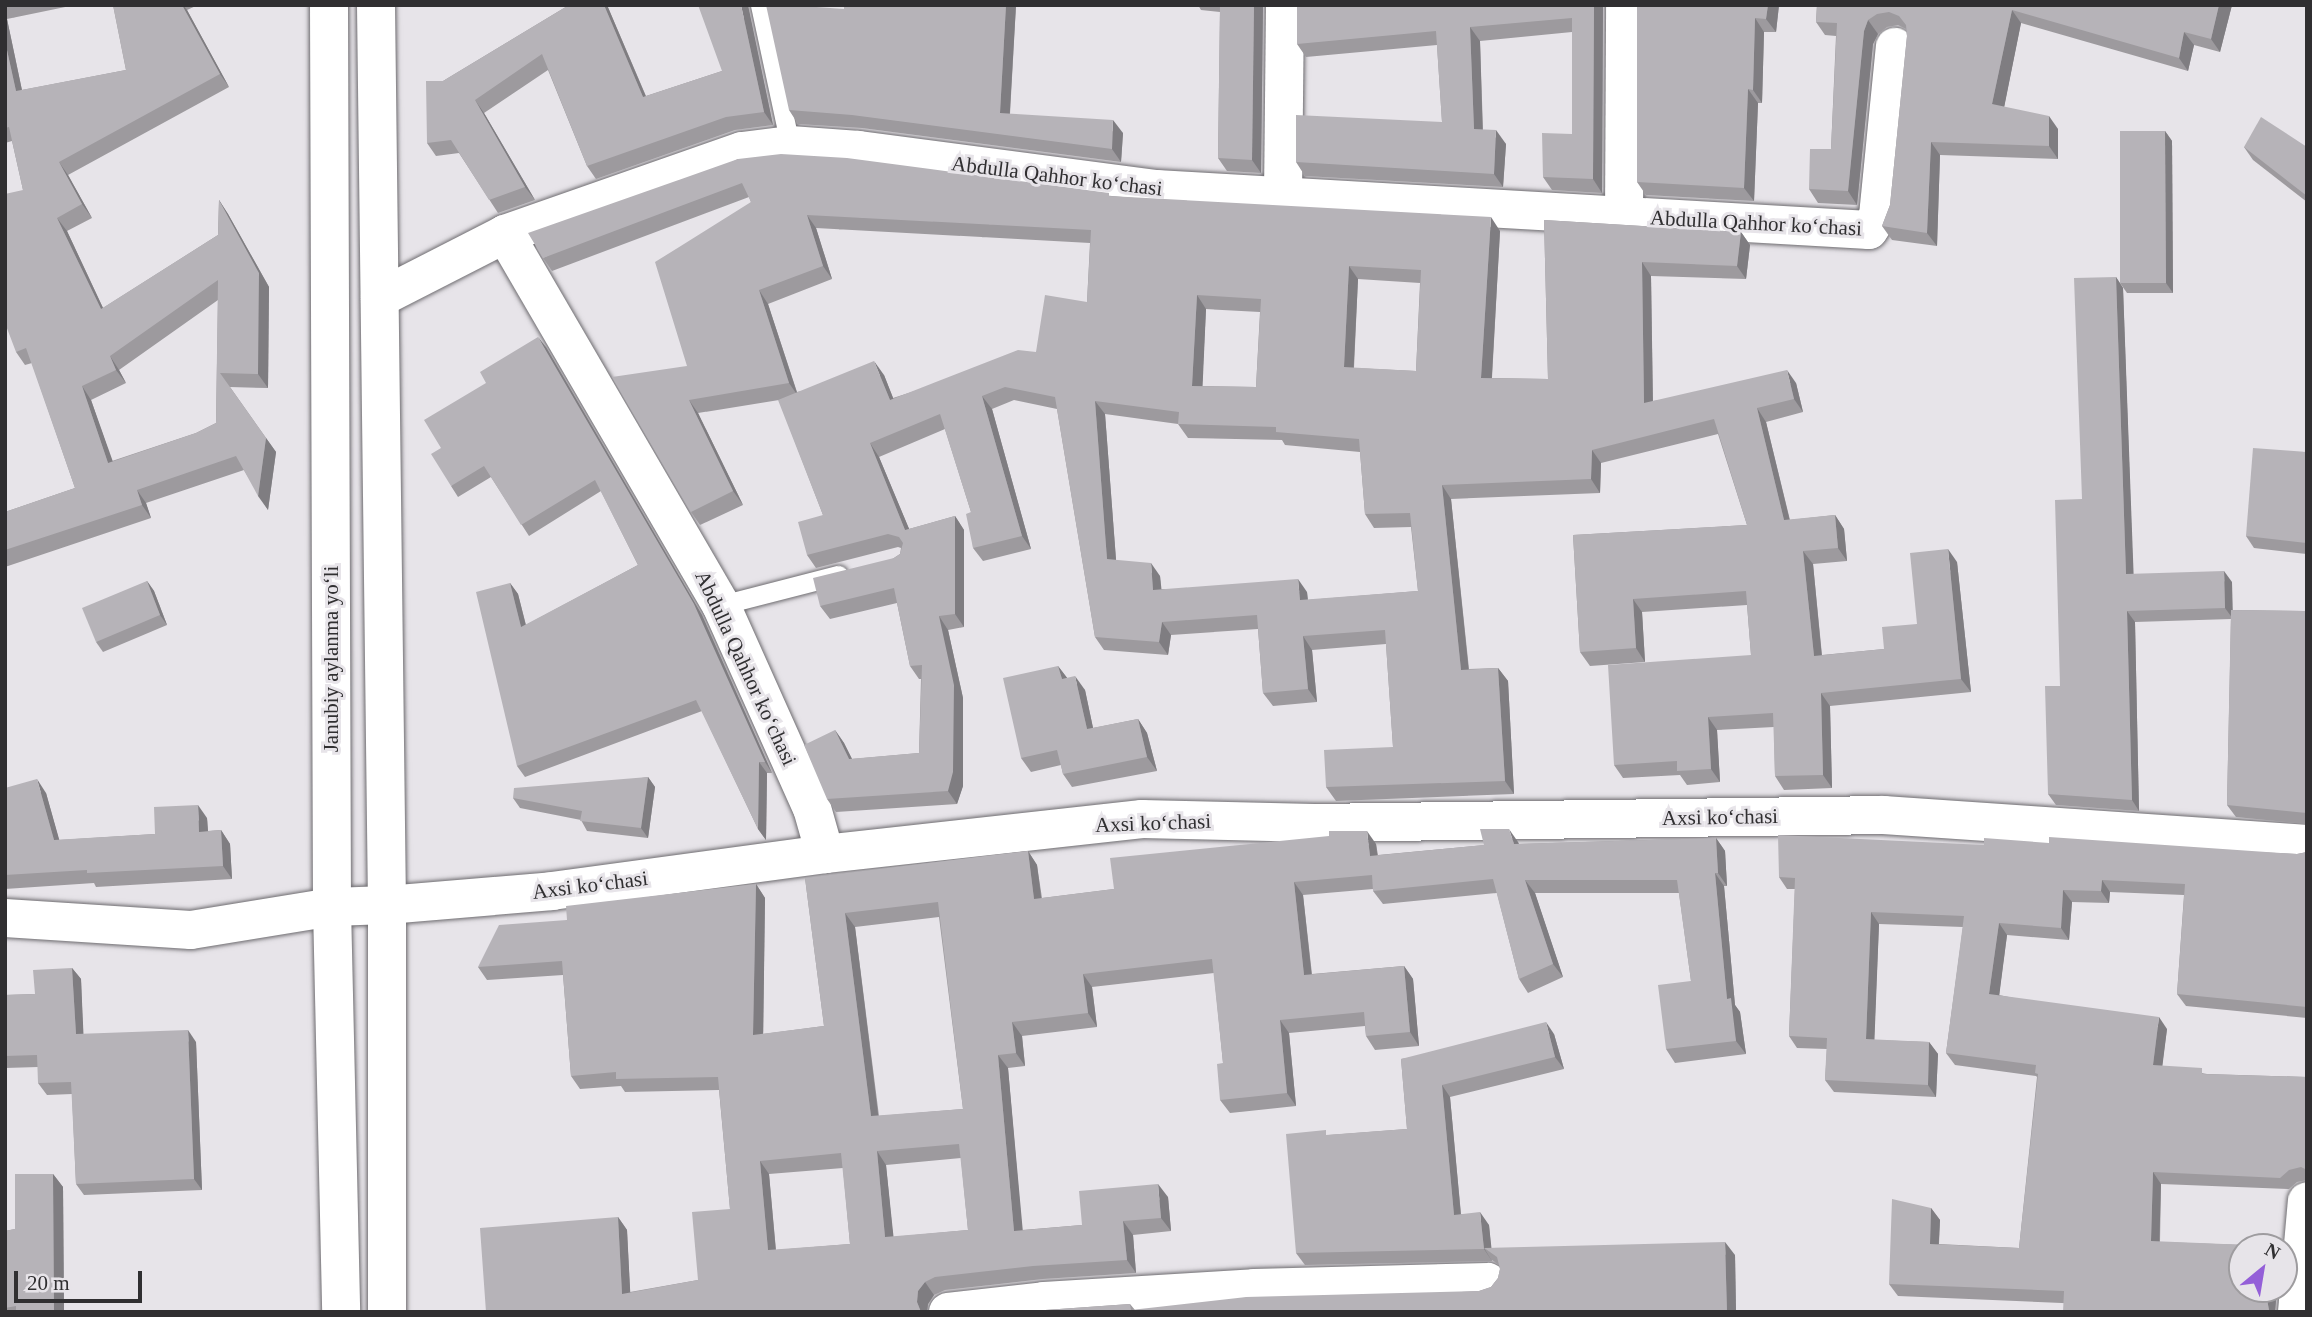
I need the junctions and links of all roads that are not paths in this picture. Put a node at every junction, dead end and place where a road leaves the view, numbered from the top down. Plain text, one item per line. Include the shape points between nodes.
1 (329, 5) edge
2 (376, 5) edge
3 (760, 5) edge
4 (1285, 5) edge
5 (1625, 5) edge
6 (1895, 47) dead end
7 (790, 145) junction
8 (1283, 196) junction
9 (1624, 217) junction
10 (505, 234) junction
11 (380, 298) junction
12 (861, 569) edge
13 (721, 605) junction
14 (2307, 845) edge
15 (825, 854) junction
16 (387, 905) junction
17 (332, 907) junction
18 (5, 918) edge
19 (2307, 1201) edge
20 (1488, 1282) dead end
21 (341, 1312) edge
22 (387, 1312) edge
23 (948, 1312) edge
24 (2297, 1312) edge

1 - 17 main road, Janubiy aylanma yoʻli
2 - 11 main road
3 - 7 lane
4 - 8 main road
5 - 9 main road, Abdulla Qahhor koʻchasi
6 - 9 main road, Abdulla Qahhor koʻchasi via 1878,216 1870,230
7 - 8 main road, Abdulla Qahhor koʻchasi via 1156,190
7 - 10 main road, Abdulla Qahhor koʻchasi via 742,150
8 - 9 main road, Abdulla Qahhor koʻchasi
10 - 11 main road, Abdulla Qahhor koʻchasi
10 - 13 main road, Abdulla Qahhor koʻchasi
11 - 16 main road
12 - 13 lane
13 - 15 main road, Abdulla Qahhor koʻchasi via 812,808
14 - 15 main road, Axsi koʻchasi via 1884,815 1314,823 1142,819
15 - 16 main road, Axsi koʻchasi via 552,891
16 - 17 main road, Axsi koʻchasi
16 - 22 main road
17 - 18 main road, Axsi koʻchasi via 191,930
17 - 21 main road, Janubiy aylanma yoʻli
19 - 24 main road
20 - 23 main road via 1241,1289

